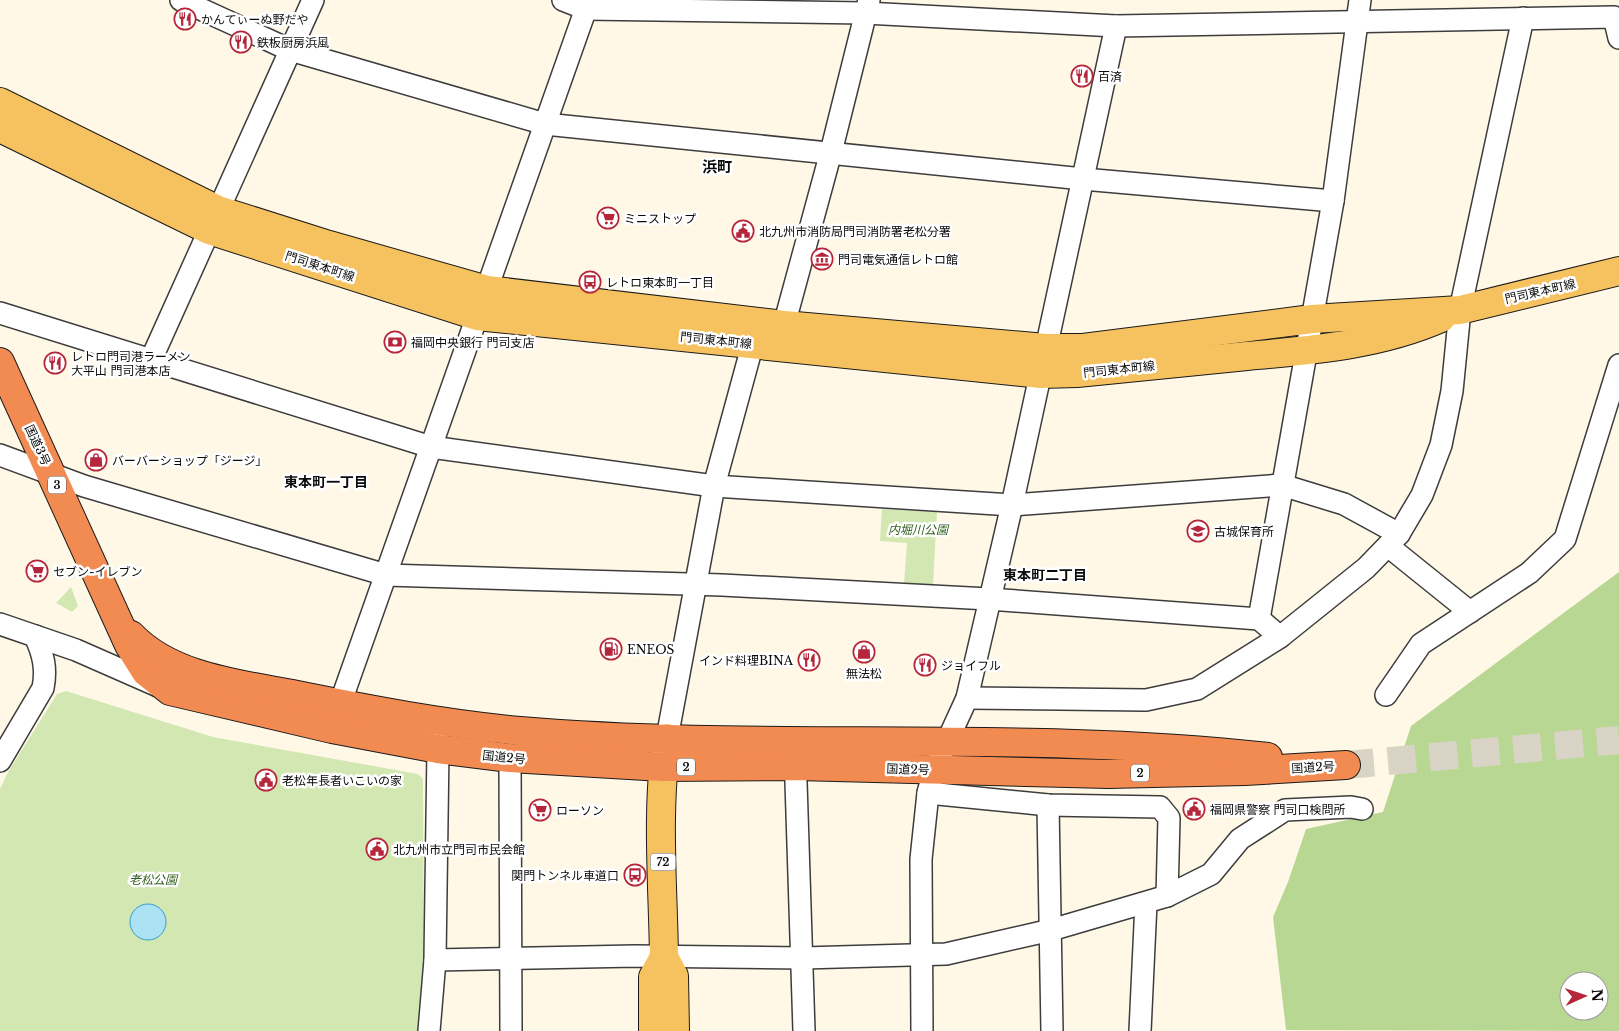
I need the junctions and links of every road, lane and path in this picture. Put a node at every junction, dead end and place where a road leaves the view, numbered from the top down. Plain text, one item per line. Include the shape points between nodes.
1 (181, 0) edge
2 (312, 0) edge
3 (563, 0) edge
4 (1360, 0) edge
5 (587, 4) edge
6 (867, 7) edge
7 (1498, 10) edge
8 (1523, 18) junction
9 (1357, 22) junction
10 (1116, 26) junction
11 (1619, 38) edge
12 (290, 50) junction
13 (0, 102) edge
14 (545, 124) junction
15 (0, 128) edge
16 (831, 152) junction
17 (1083, 179) junction
18 (1333, 201) junction
19 (214, 220) junction
20 (1619, 271) edge
21 (487, 290) junction
22 (1460, 310) junction
23 (0, 313) edge
24 (477, 316) junction
25 (1312, 319) junction
26 (784, 325) junction
27 (754, 343) junction
28 (1306, 351) junction
29 (1043, 361) junction
30 (0, 362) edge
31 (150, 362) junction
32 (1619, 365) edge
33 (431, 447) junction
34 (0, 455) edge
35 (52, 476) junction
36 (1282, 485) junction
37 (714, 486) junction
38 (1012, 505) junction
39 (1393, 540) junction
40 (386, 575) junction
41 (696, 584) junction
42 (989, 599) junction
43 (114, 608) junction
44 (1470, 612) junction
45 (1259, 619) junction
46 (0, 624) edge
47 (35, 636) junction
48 (1280, 638) junction
49 (76, 650) junction
50 (138, 661) junction
51 (173, 679) junction
52 (1386, 695) dead end
53 (967, 698) junction
54 (340, 704) junction
55 (426, 719) junction
56 (460, 724) junction
57 (667, 738) junction
58 (946, 742) junction
59 (438, 749) junction
60 (796, 752) junction
61 (510, 758) junction
62 (0, 761) edge
63 (662, 767) junction
64 (931, 782) junction
65 (1048, 804) junction
66 (1362, 809) dead end
67 (1167, 896) junction
68 (1146, 903) junction
69 (1051, 930) junction
70 (921, 955) junction
71 (664, 957) junction
72 (803, 958) junction
73 (435, 960) junction
74 (509, 960) junction
75 (429, 1031) edge
76 (511, 1031) edge
77 (653, 1031) edge
78 (675, 1031) edge
79 (804, 1031) edge
80 (922, 1031) edge
81 (1052, 1031) edge
82 (1140, 1031) edge

1 - 12 street
2 - 12 street
3 - 5 street
4 - 9 street
5 - 6 street
5 - 14 street
6 - 10 street
6 - 16 street
7 - 8 street
7 - 9 street
8 - 11 street via 1614,17
8 - 22 street
9 - 10 street
9 - 18 street
10 - 17 street
12 - 14 street
12 - 19 street
13 - 19 main road, 門司東本町線
14 - 16 street
14 - 21 street
15 - 19 main road, 門司東本町線
16 - 17 street
16 - 26 street
17 - 18 street
17 - 29 street
18 - 25 street
19 - 21 main road, 門司東本町線 via 329,245
19 - 24 main road, 門司東本町線
19 - 31 street
20 - 22 main road, 門司東本町線
21 - 24 street
21 - 26 main road, 門司東本町線
22 - 25 main road, 門司東本町線
22 - 28 main road, 門司東本町線 via 1403,333
22 - 39 street via 1452,391 1441,445 1422,495
23 - 31 street
24 - 27 main road, 門司東本町線
24 - 33 street
25 - 28 street
25 - 29 main road, 門司東本町線 via 1083,348
26 - 27 street
26 - 29 main road, 門司東本町線
27 - 29 main road, 門司東本町線
27 - 37 street
28 - 29 main road, 門司東本町線 via 1077,373
28 - 36 street
29 - 38 street
30 - 35 highway, 国道3号 / 3
31 - 33 street
32 - 44 street via 1566,538 1529,573
33 - 37 street
33 - 40 street
34 - 35 street
35 - 40 street
35 - 43 highway, 国道3号 / 3
36 - 38 street
36 - 39 street via 1344,504
36 - 45 street
37 - 38 street
37 - 41 street
38 - 42 street
39 - 44 street
39 - 48 street via 1366,568
40 - 41 street
40 - 54 street
41 - 42 street
41 - 57 street
42 - 45 street
42 - 53 street
43 - 50 highway, 国道3号 / 3
43 - 51 highway, 国道3号 / 3 via 128,631
44 - 52 street via 1421,644
45 - 48 street
46 - 47 street
47 - 49 street
47 - 62 street via 45,662 43,688
48 - 53 street via 1197,689 1146,700
49 - 50 street
49 - 51 street
50 - 51 highway, 国道3号 / 3 via 156,682
51 - 54 highway, 国道2号 / 2 via 246,685
51 - 59 highway, 国道2号 / 2 via 332,729
53 - 58 street
54 - 55 highway, 国道2号 / 2
55 - 56 highway, 国道2号 / 2
55 - 59 street
56 - 57 highway, 国道2号 / 2 via 520,731
56 - 59 street via 450,731
57 - 60 highway, 国道2号 / 2
57 - 63 main road, 72
58 - 60 highway, 国道2号 / 2
58 - 64 street
58 - 64 highway, 国道2号 / 2 via 1229,752 1346,765 1245,772
59 - 61 highway, 国道2号 / 2
59 - 73 street
60 - 63 highway, 国道2号 / 2
60 - 64 highway, 国道2号 / 2
60 - 72 street
61 - 63 highway, 国道2号 / 2
61 - 74 street via 512,918
63 - 71 main road, 72
64 - 65 street
64 - 70 street via 921,859
65 - 67 street via 1160,807 1169,818
65 - 69 street
66 - 67 street via 1285,810 1240,839 1211,874
67 - 68 street
68 - 69 street
68 - 82 street
69 - 70 street via 946,954
69 - 81 street
70 - 72 street
70 - 80 street
71 - 72 street
71 - 74 street
71 - 77 main road, 72 via 653,977
71 - 78 main road, 72 via 674,976
72 - 79 street
73 - 74 street
73 - 75 street
74 - 76 street

